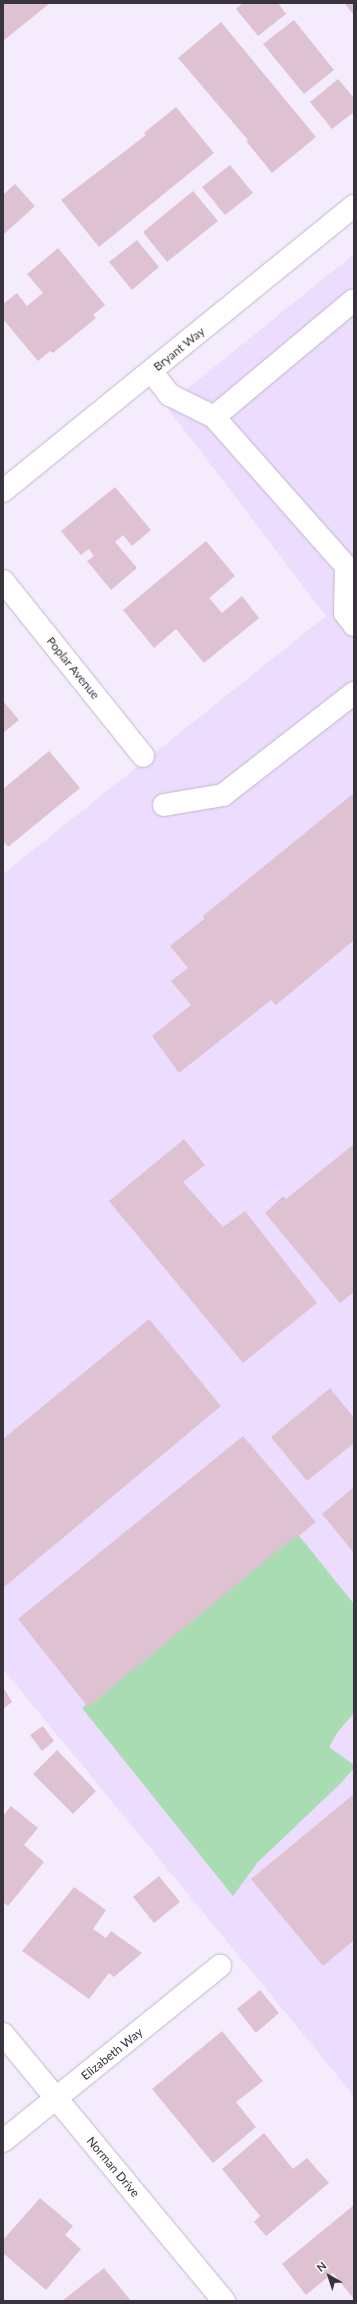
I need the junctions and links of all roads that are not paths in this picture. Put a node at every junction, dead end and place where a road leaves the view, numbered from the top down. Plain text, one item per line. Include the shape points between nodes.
1 (354, 206) edge
2 (354, 300) edge
3 (151, 371) junction
4 (214, 417) junction
5 (3, 490) edge
6 (350, 568) edge
7 (3, 581) edge
8 (354, 624) edge
9 (354, 693) edge
10 (143, 756) dead end
11 (164, 805) dead end
12 (220, 1966) dead end
13 (3, 2034) edge
14 (56, 2098) junction
15 (3, 2141) edge
16 (224, 2301) edge

1 - 3 street, Bryant Way
2 - 4 street
3 - 4 street via 170,395
3 - 5 street, Bryant Way
4 - 6 street
6 - 8 street via 345,613
7 - 10 street, Poplar Avenue
9 - 11 street via 223,795
12 - 14 street, Elizabeth Way
13 - 14 street, Norman Drive
14 - 15 street, Elizabeth Way
14 - 16 street, Norman Drive

